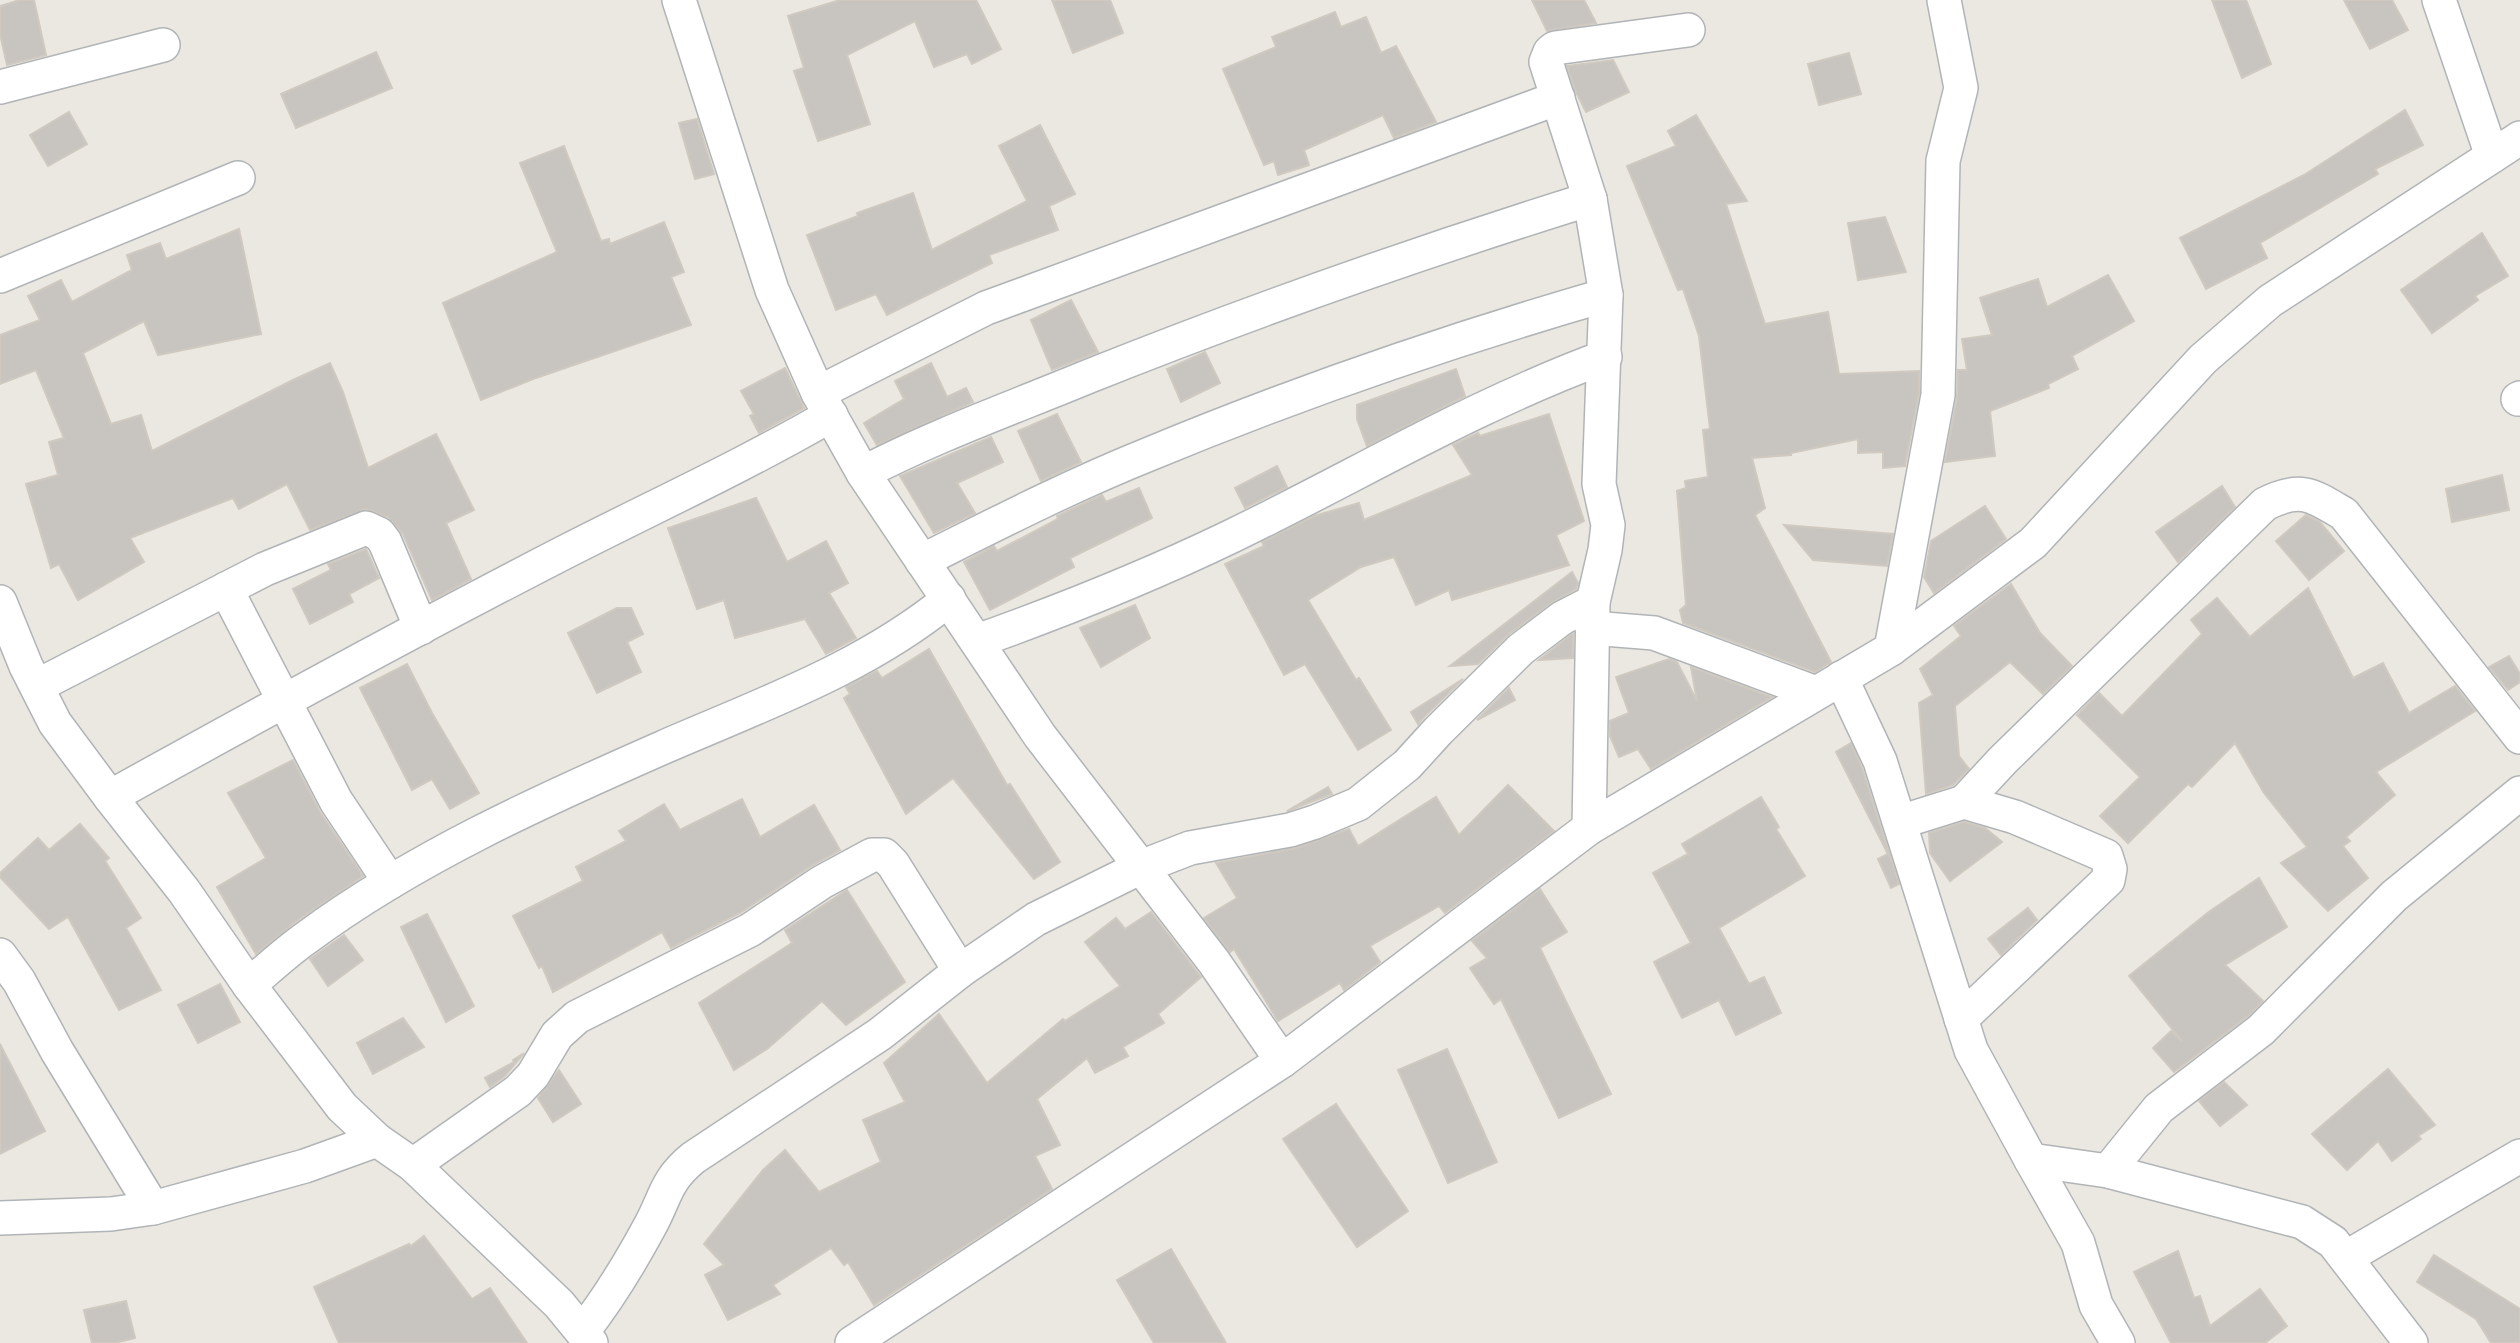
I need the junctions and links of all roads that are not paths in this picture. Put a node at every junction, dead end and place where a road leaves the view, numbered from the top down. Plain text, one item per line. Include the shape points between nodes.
1 (679, 0) edge
2 (1944, 0) edge
3 (2440, 0) edge
4 (1688, 30) dead end
5 (163, 45) dead end
6 (0, 87) edge
7 (1558, 98) junction
8 (2520, 138) edge
9 (2492, 156) junction
10 (238, 178) dead end
11 (1590, 199) junction
12 (0, 276) edge
13 (1606, 295) junction
14 (1605, 357) junction
15 (824, 404) junction
16 (863, 473) junction
17 (922, 561) junction
18 (226, 589) junction
19 (949, 598) junction
20 (0, 602) edge
21 (1592, 615) junction
22 (421, 628) junction
23 (977, 641) junction
24 (1891, 649) junction
25 (37, 686) junction
26 (1828, 686) junction
27 (285, 699) junction
28 (2520, 737) edge
29 (2520, 793) edge
30 (110, 797) junction
31 (1965, 802) junction
32 (1900, 822) junction
33 (1589, 828) junction
34 (1141, 867) junction
35 (390, 882) junction
36 (0, 955) edge
37 (960, 971) junction
38 (249, 985) junction
39 (1961, 1020) junction
40 (1282, 1061) junction
41 (377, 1140) junction
42 (2520, 1156) edge
43 (2031, 1160) junction
44 (413, 1166) junction
45 (2108, 1171) junction
46 (153, 1208) junction
47 (0, 1218) edge
48 (2347, 1257) junction
49 (587, 1337) edge
50 (852, 1343) edge
51 (2118, 1343) edge
52 (2411, 1343) edge

1 - 15 street via 772,290
2 - 24 street via 1961,88 1943,160 1938,396
3 - 9 street
4 - 7 street via 1551,50 1546,62
5 - 6 street
7 - 11 street
7 - 15 street via 986,309
8 - 9 street
9 - 24 street via 2270,301 2203,359 2033,543
10 - 12 street
11 - 13 street
11 - 16 street via 1317,288 983,418
13 - 14 street
13 - 17 street via 1494,328 1271,406 1144,456
14 - 21 street via 1599,484 1608,525
14 - 23 street via 1543,380 1149,574
15 - 16 street
15 - 22 street via 710,480
16 - 17 street
17 - 19 street
18 - 22 street via 356,530 372,530 385,542
18 - 25 street
18 - 27 street
19 - 23 street
19 - 35 street via 835,673 523,811
20 - 25 street
21 - 26 street
21 - 33 street
21 - 34 street via 1555,622 1521,649 1406,765 1358,804 1290,830 1190,848
22 - 27 street
23 - 34 street via 1041,736
24 - 26 street
25 - 30 street via 55,723
26 - 32 street via 1880,761
26 - 33 street
27 - 30 street
27 - 35 street via 336,801
28 - 31 street via 2344,514 2318,499 2284,494 2265,504
29 - 45 street via 2394,896 2261,1030 2159,1108
30 - 38 street via 184,891
31 - 32 street
31 - 39 street via 2015,817 2106,856 2110,869 2108,880
32 - 39 street
33 - 40 street
34 - 37 street via 1036,919
34 - 40 street
35 - 38 street via 304,939
36 - 46 street
37 - 44 street via 893,864 884,855 872,855 750,930 577,1017 557,1035 518,1091
37 - 49 street via 880,1034 677,1171
38 - 41 street via 342,1107
39 - 43 street via 1971,1050
40 - 50 street
41 - 44 street
41 - 46 street via 304,1166
42 - 48 street
43 - 45 street
43 - 51 street via 2078,1244 2096,1305
44 - 49 street via 559,1304
45 - 48 street via 2302,1222
46 - 47 street
48 - 52 street

